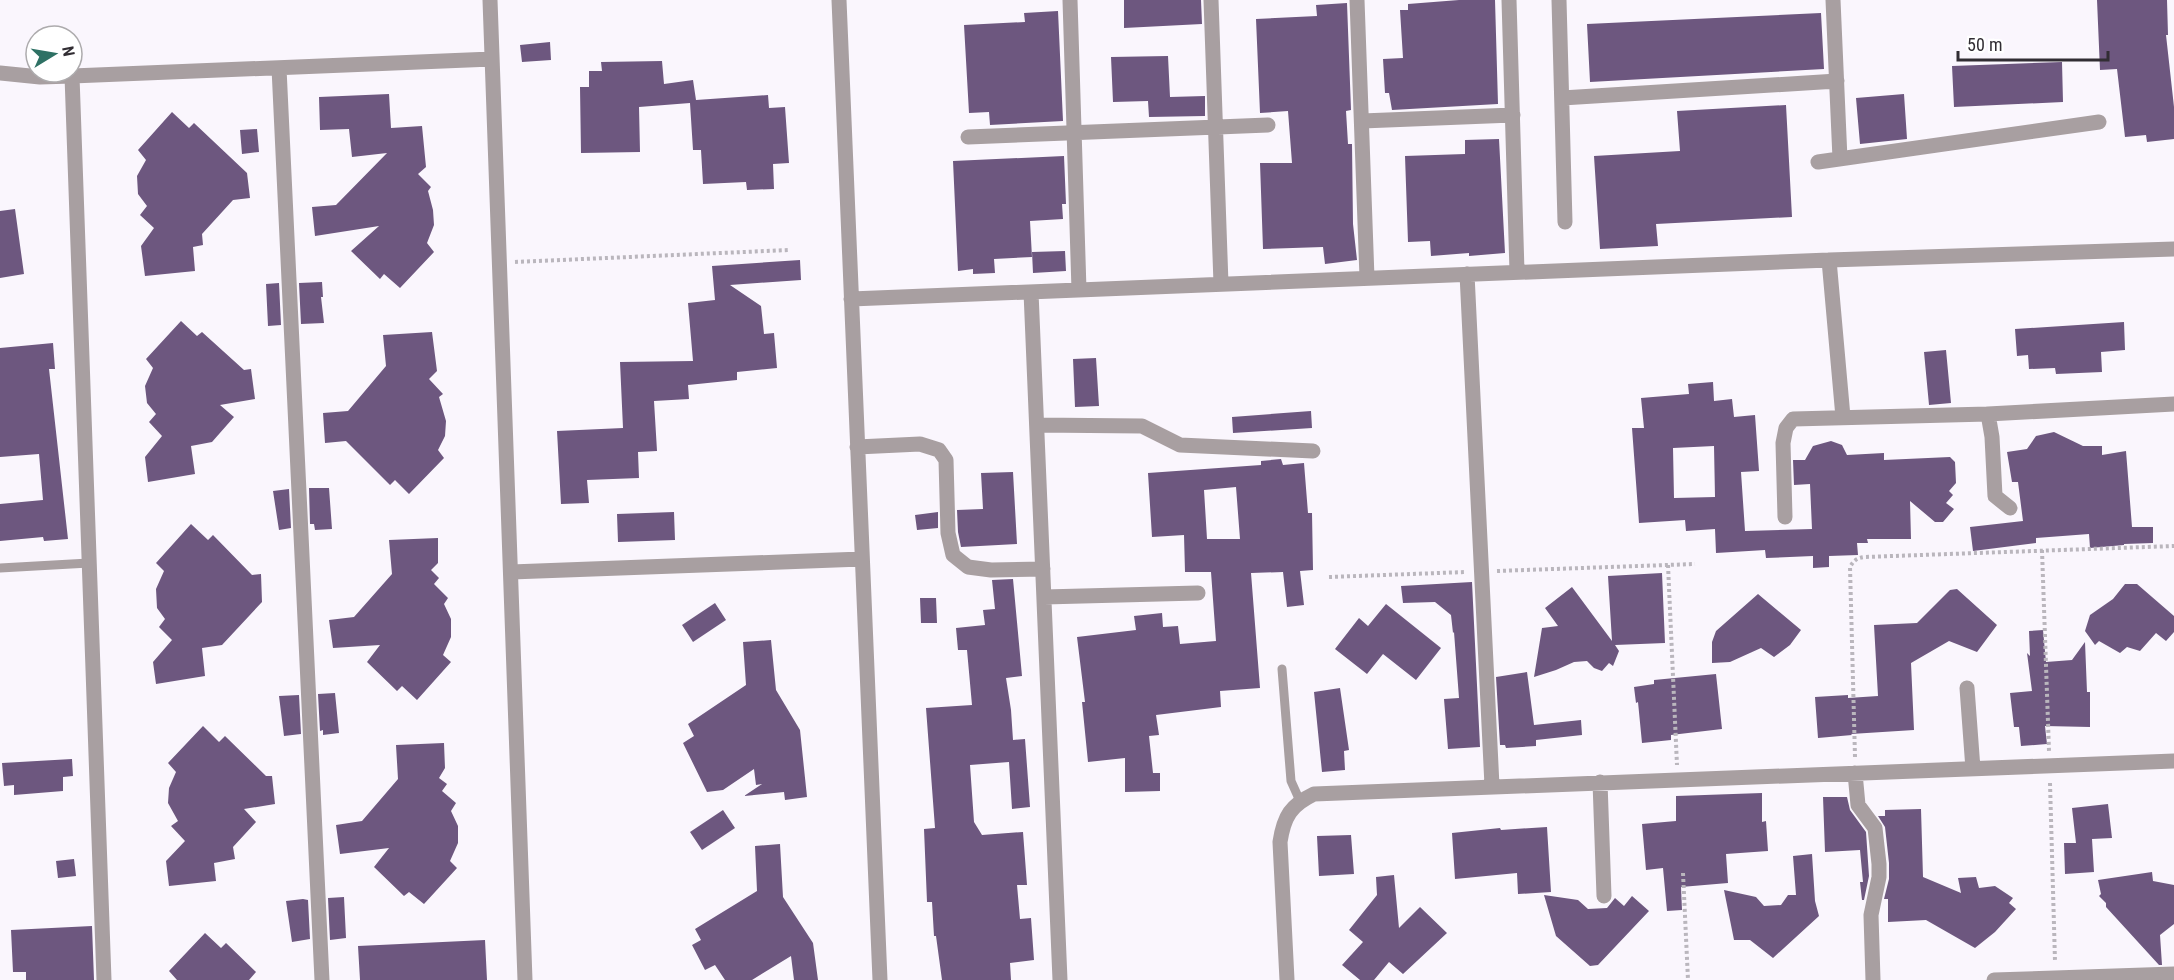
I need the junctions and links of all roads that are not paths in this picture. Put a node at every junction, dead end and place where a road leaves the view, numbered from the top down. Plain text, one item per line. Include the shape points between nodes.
1 (490, 0) edge
2 (838, 0) edge
3 (1070, 0) edge
4 (1211, 0) edge
5 (1357, 0) edge
6 (1509, 0) edge
7 (1559, 0) edge
8 (1833, 0) edge
9 (492, 59) junction
10 (279, 68) junction
11 (0, 74) edge
12 (24, 75) edge
13 (84, 76) edge
14 (1837, 81) junction
15 (72, 84) edge
16 (1562, 98) junction
17 (1513, 115) junction
18 (1362, 121) junction
19 (2099, 122) dead end
20 (1268, 125) dead end
21 (1216, 127) junction
22 (1074, 133) junction
23 (968, 137) dead end
24 (1840, 159) junction
25 (1818, 162) dead end
26 (1564, 222) dead end
27 (2174, 249) edge
28 (1829, 260) junction
29 (1517, 272) junction
30 (1467, 274) junction
31 (1367, 278) junction
32 (1221, 284) junction
33 (1079, 290) junction
34 (1031, 292) junction
35 (851, 299) junction
36 (2174, 404) edge
37 (1988, 414) junction
38 (1843, 417) junction
39 (1037, 425) junction
40 (857, 447) junction
41 (1313, 451) dead end
42 (2010, 508) dead end
43 (1785, 517) dead end
44 (862, 559) junction
45 (89, 563) junction
46 (0, 568) edge
47 (1043, 569) junction
48 (511, 572) junction
49 (1198, 593) dead end
50 (1044, 597) junction
51 (1282, 669) dead end
52 (1967, 688) dead end
53 (2174, 761) edge
54 (1973, 769) junction
55 (1855, 773) junction
56 (1600, 782) junction
57 (1492, 786) junction
58 (1300, 801) junction
59 (1605, 896) dead end
60 (2174, 974) edge
61 (104, 980) edge
62 (322, 980) edge
63 (525, 980) edge
64 (880, 980) edge
65 (1060, 980) edge
66 (1287, 980) edge
67 (1873, 980) edge
68 (1994, 980) edge

1 - 9 street
2 - 35 street
3 - 22 street
4 - 21 street
5 - 18 street
6 - 17 street
7 - 16 street
8 - 14 street
9 - 10 street
9 - 48 street
10 - 13 street
10 - 62 street
11 - 12 street
14 - 16 street
14 - 24 street
15 - 45 street
16 - 26 street
17 - 18 street
17 - 29 street
18 - 31 street
19 - 24 street
20 - 21 street
21 - 22 street
21 - 32 street
22 - 23 street
22 - 33 street
24 - 25 street
27 - 28 street
28 - 29 street
28 - 38 street
29 - 30 street
30 - 31 street
30 - 57 street
31 - 32 street
32 - 33 street
33 - 34 street
34 - 35 street
34 - 39 street
35 - 40 street
36 - 37 street
37 - 38 street
37 - 42 street via 1995,496
38 - 43 street via 1793,419 1786,428
39 - 41 street via 1142,426 1180,446
39 - 47 street
40 - 44 street
40 - 47 street via 920,444 939,450 946,460 948,533 953,555 968,567
44 - 48 street
44 - 64 street
45 - 46 lane
45 - 61 street
47 - 50 street
48 - 63 street
49 - 50 street
50 - 65 street
51 - 58 lane via 1291,781
52 - 54 street
53 - 54 street
54 - 55 street
55 - 56 street
55 - 67 street via 1858,805 1875,828 1879,864 1871,915
56 - 57 street
56 - 59 street
57 - 58 street via 1330,792
58 - 66 street via 1282,826 1280,842
60 - 68 street

